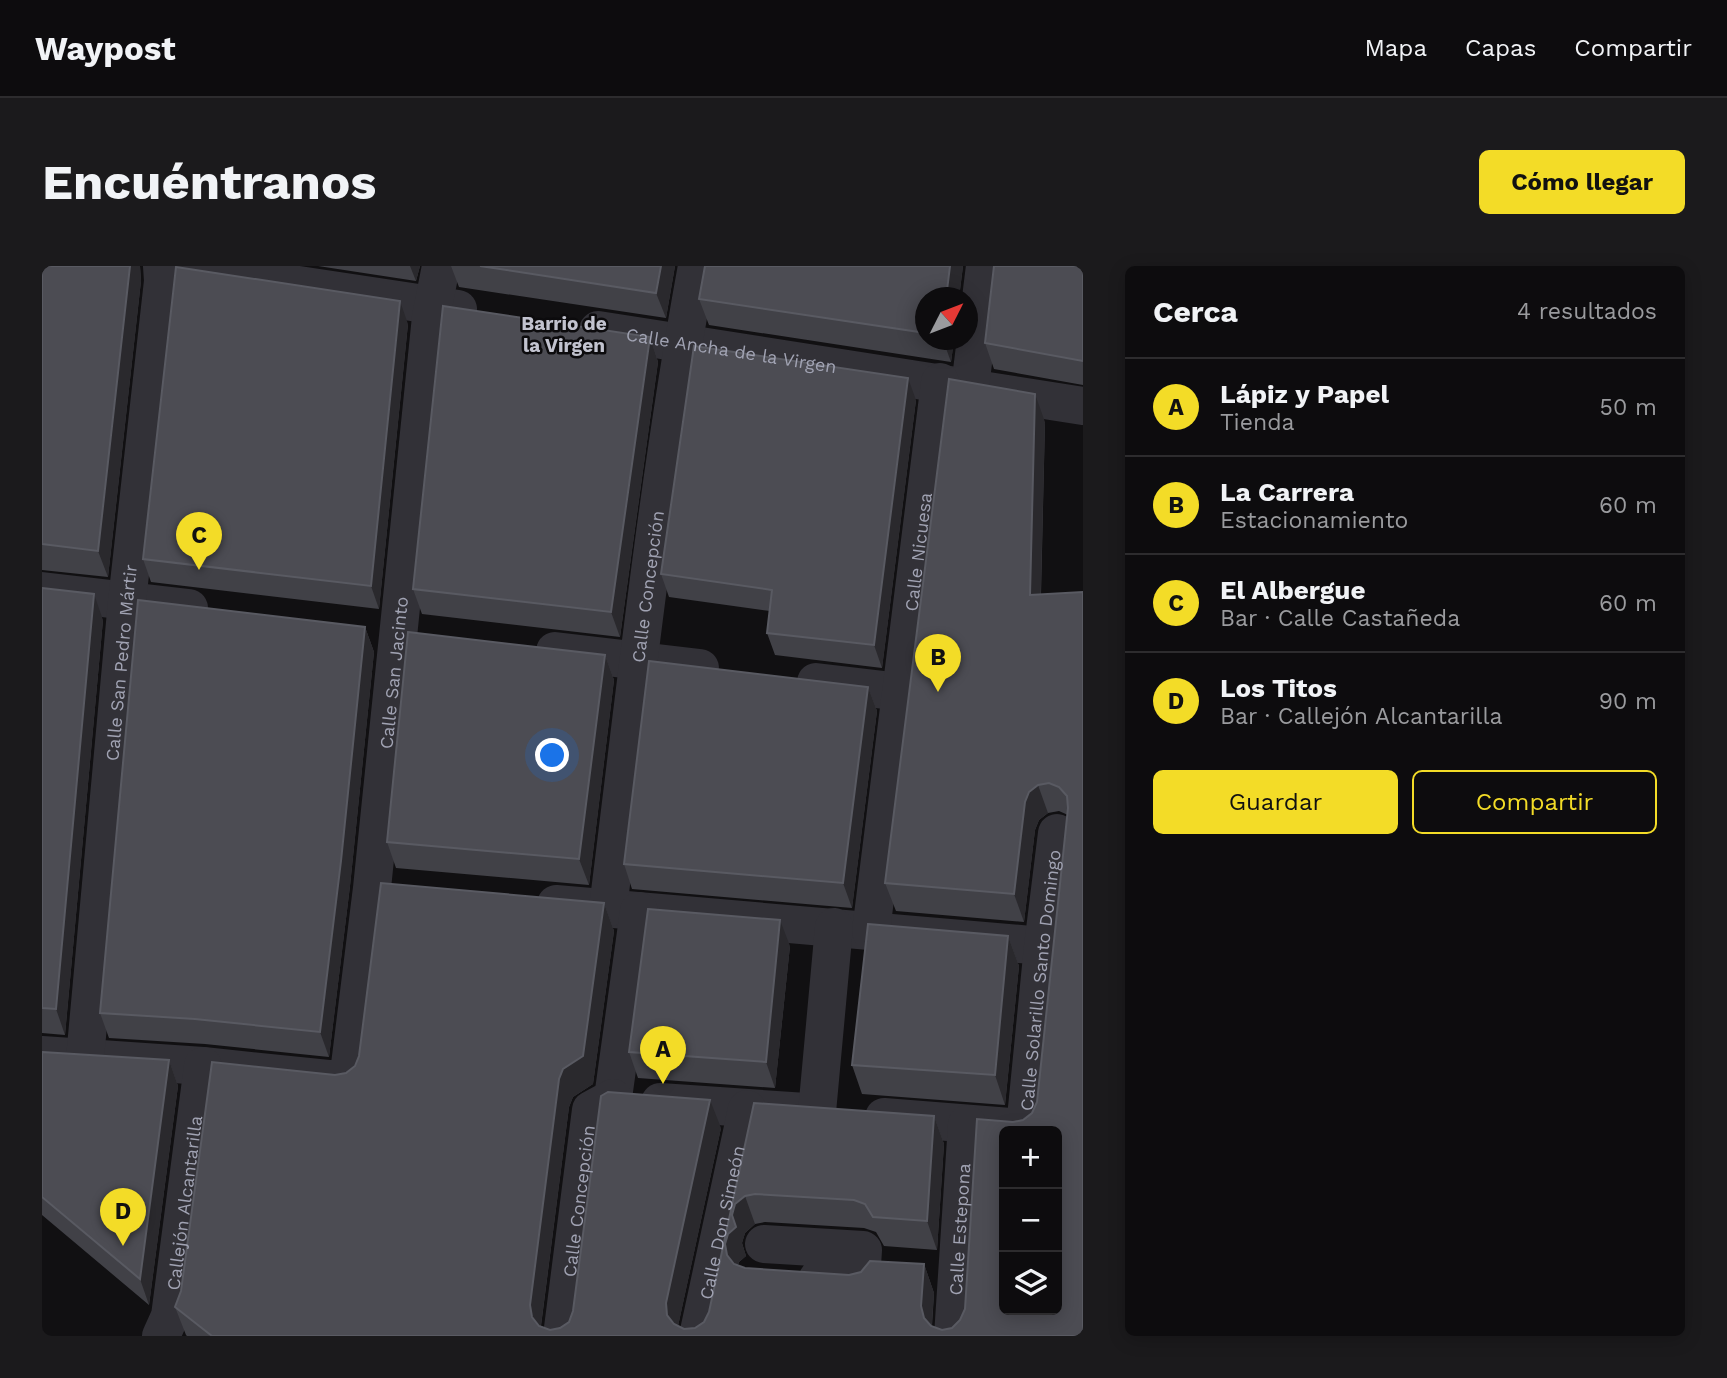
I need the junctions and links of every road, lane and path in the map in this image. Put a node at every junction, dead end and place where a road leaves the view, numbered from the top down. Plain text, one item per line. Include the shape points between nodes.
1 (162, 266) edge
2 (172, 266) edge
3 (441, 266) edge
4 (697, 266) edge
5 (985, 266) edge
6 (434, 306) junction
7 (486, 314) edge
8 (565, 325) edge
9 (683, 343) junction
10 (955, 385) junction
11 (1083, 406) edge
12 (42, 591) edge
13 (127, 601) junction
14 (222, 612) edge
15 (384, 631) junction
16 (438, 638) edge
17 (518, 647) edge
18 (639, 661) junction
19 (735, 673) edge
20 (777, 677) edge
21 (901, 692) junction
22 (1057, 832) edge
23 (525, 901) edge
24 (624, 910) junction
25 (852, 929) junction
26 (1043, 946) junction
27 (42, 1055) edge
28 (85, 1058) junction
29 (203, 1066) junction
30 (613, 1098) junction
31 (747, 1109) junction
32 (817, 1112) junction
33 (967, 1124) junction
34 (761, 1259) dead end
35 (904, 1269) edge
36 (161, 1336) edge
37 (562, 1336) edge
38 (698, 1336) edge
39 (953, 1336) edge

1 - 13 street, Calle San Pedro Mártir
2 - 6 street
3 - 6 street, Calle San Jacinto
4 - 9 street, Calle Concepción
5 - 10 street, Calle Nicuesa
6 - 7 street
6 - 15 street, Calle San Jacinto
8 - 9 street, Calle Ancha de la Virgen
9 - 10 street, Calle Ancha de la Virgen
9 - 18 street, Calle Concepción
10 - 11 street, Calle Ancha de la Virgen
10 - 21 street, Calle Nicuesa
12 - 13 street
13 - 14 street
13 - 28 street, Calle San Pedro Mártir
15 - 16 street
15 - 29 street, Calle San Jacinto via 386,889 348,1081
17 - 18 street
18 - 19 street
18 - 24 street, Calle Concepción
20 - 21 street
21 - 25 street, Calle Nicuesa
22 - 26 street, Calle Solarillo Santo Domingo
23 - 24 street
24 - 25 street
24 - 30 street, Calle Concepción
25 - 26 street
25 - 32 street, Calle Nicuesa
26 - 33 street, Calle Solarillo Santo Domingo via 1025,1128
27 - 28 street
28 - 29 street
29 - 36 street, Callejón Alcantarilla via 170,1316
30 - 31 street
30 - 37 street, Calle Concepción via 591,1110
31 - 32 street
31 - 38 street, Calle Don Simeón
32 - 33 street
33 - 39 street, Calle Estepona
34 - 35 street via 861,1281

